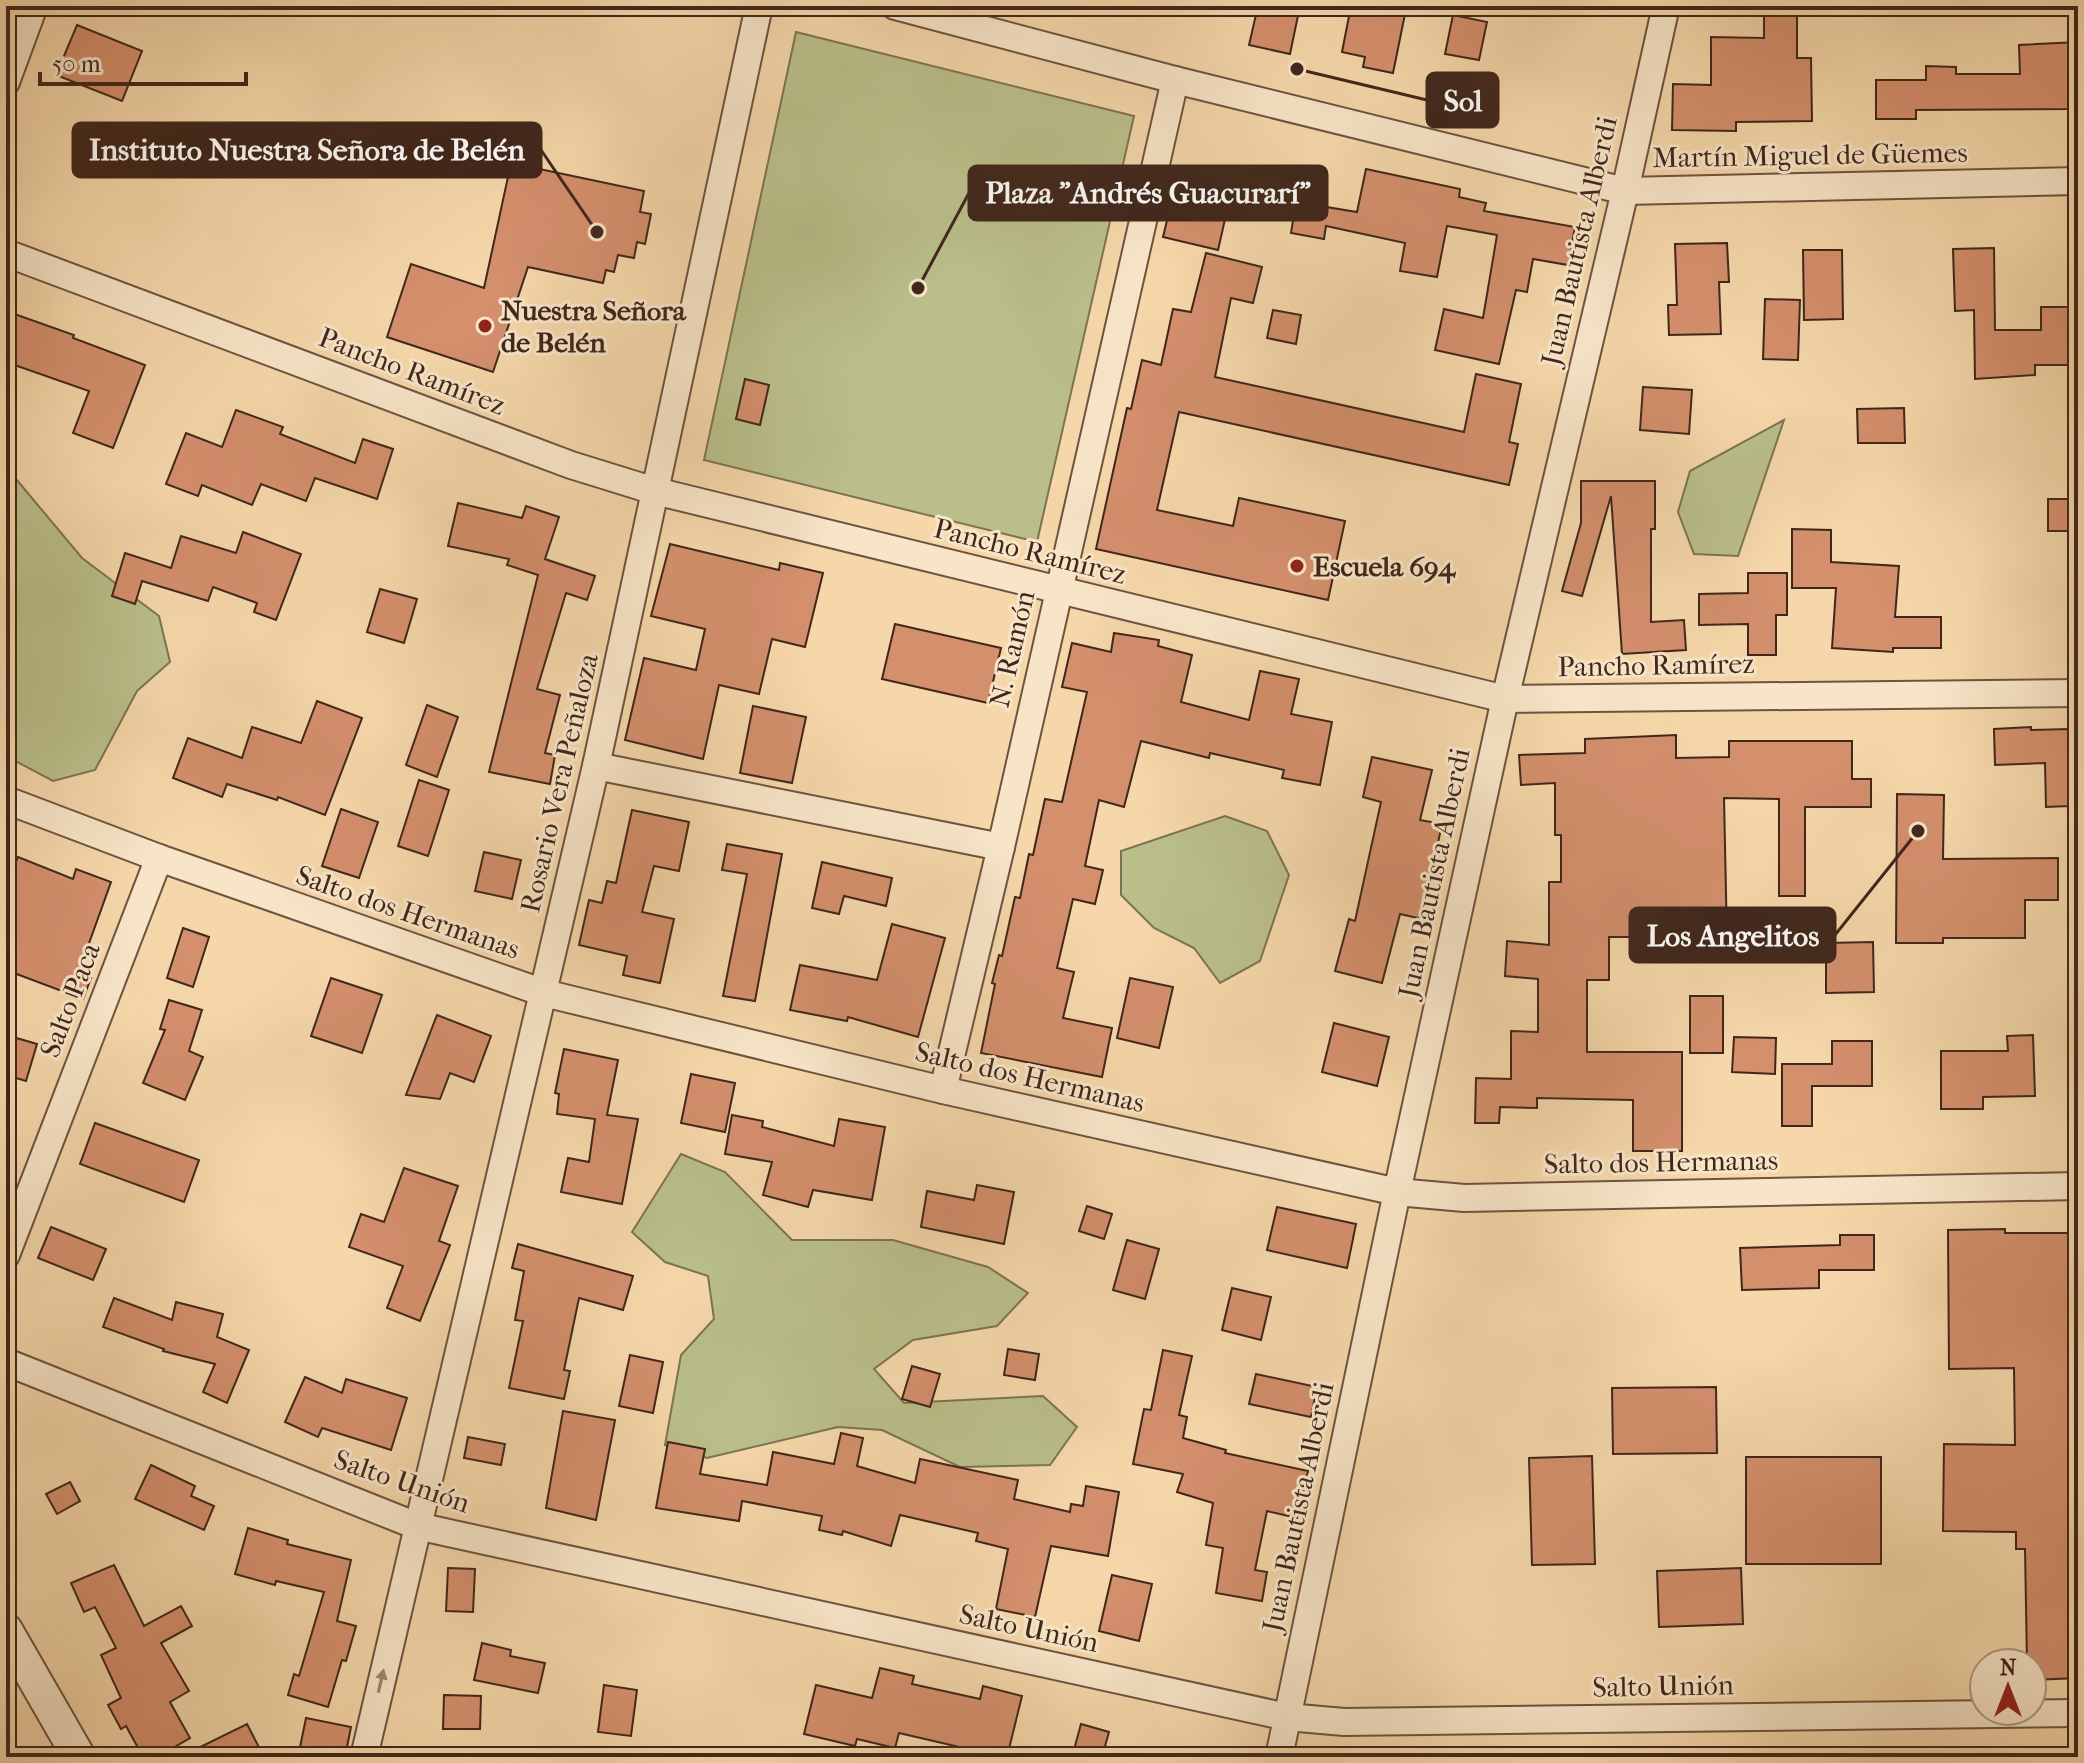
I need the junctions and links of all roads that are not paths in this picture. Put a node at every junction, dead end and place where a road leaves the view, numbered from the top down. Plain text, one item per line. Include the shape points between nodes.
1 (34, 6) edge
2 (759, 6) edge
3 (895, 6) edge
4 (1666, 6) edge
5 (1175, 80) junction
6 (6, 82) edge
7 (2078, 181) edge
8 (1625, 191) junction
9 (6, 253) edge
10 (655, 491) junction
11 (1058, 591) junction
12 (2078, 693) edge
13 (1505, 699) junction
14 (596, 766) junction
15 (6, 800) edge
16 (1001, 847) junction
17 (159, 858) junction
18 (544, 993) junction
19 (943, 1090) junction
20 (2078, 1186) edge
21 (1397, 1192) junction
22 (6, 1255) edge
23 (6, 1362) edge
24 (417, 1526) junction
25 (6, 1630) edge
26 (2078, 1713) edge
27 (1287, 1717) junction
28 (79, 1757) edge
29 (364, 1757) edge
30 (1279, 1757) edge

1 - 6 street
2 - 10 street, Rosario Vera Peñaloza
3 - 5 street, Martín Miguel de Güemes
4 - 8 street, Juan Bautista Alberdi
5 - 8 street, Martín Miguel de Güemes
5 - 11 street, N. Ramón
7 - 8 street, Martín Miguel de Güemes
8 - 13 street, Juan Bautista Alberdi
9 - 10 street, Pancho Ramírez via 571,465
10 - 11 street, Pancho Ramírez
10 - 14 street, Rosario Vera Peñaloza
11 - 13 street, Pancho Ramírez
11 - 16 street, N. Ramón
12 - 13 street, Pancho Ramírez
13 - 21 street, Juan Bautista Alberdi
14 - 16 street
14 - 18 street, Rosario Vera Peñaloza
15 - 17 street, Salto dos Hermanas
16 - 19 street, N. Ramón
17 - 18 street, Salto dos Hermanas
17 - 22 street, Salto Paca
18 - 19 street, Salto dos Hermanas
18 - 24 street, Rosario Vera Peñaloza
19 - 21 street, Salto dos Hermanas
20 - 21 street, Salto dos Hermanas via 1464,1198
21 - 27 street, Juan Bautista Alberdi
23 - 24 street, Salto Unión
24 - 27 street, Salto Unión
29 -> 24 street, Rosario Vera Peñaloza
25 - 28 street
26 - 27 street, Salto Unión via 1344,1722
27 - 30 street, Juan Bautista Alberdi

